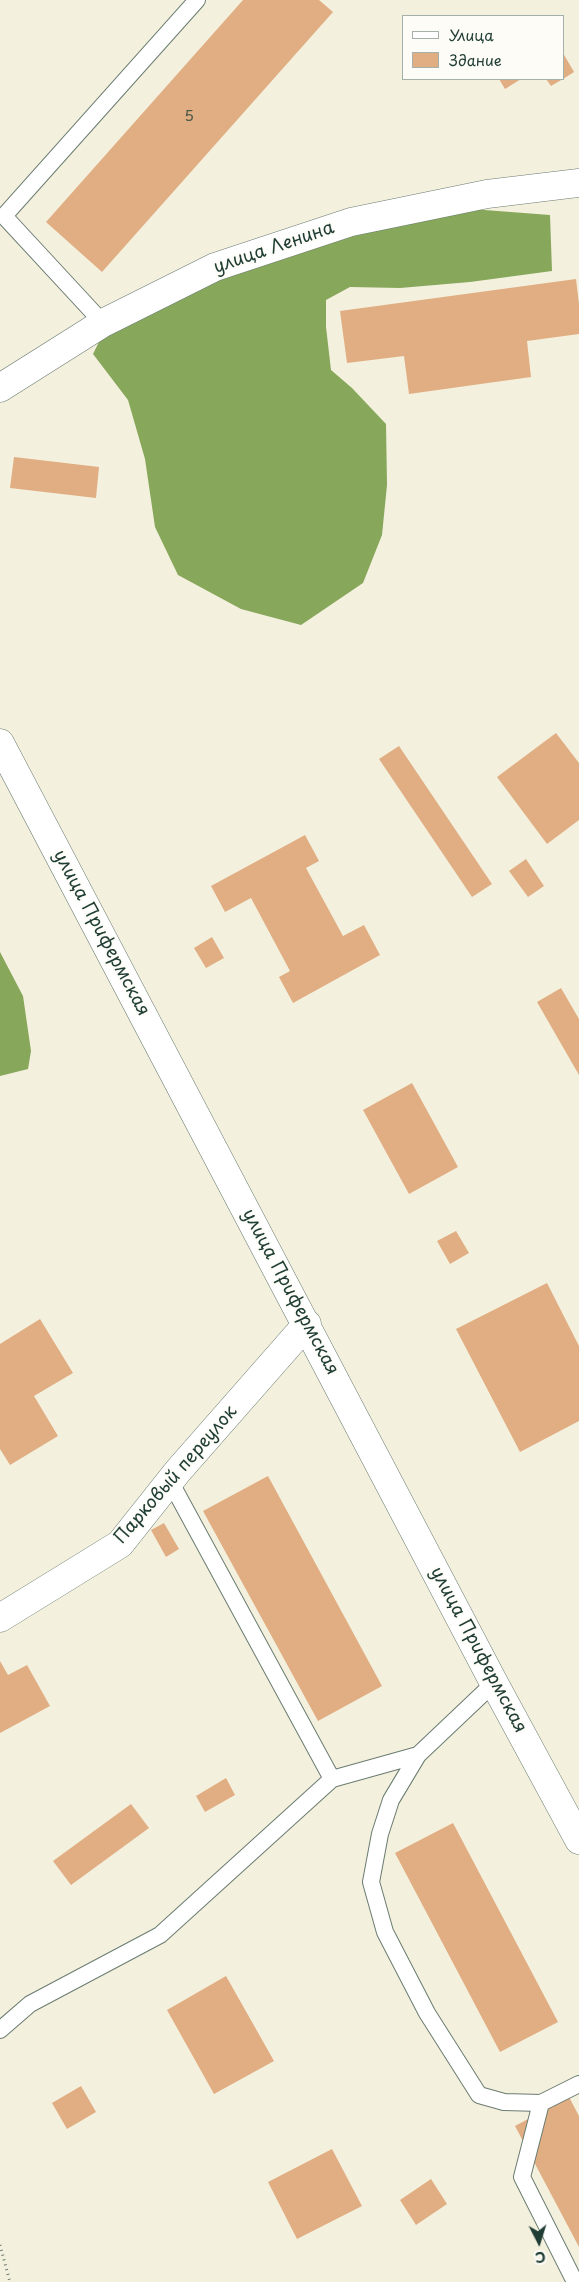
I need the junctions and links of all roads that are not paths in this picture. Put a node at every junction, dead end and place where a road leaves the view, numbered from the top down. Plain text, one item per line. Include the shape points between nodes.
1 (197, 0) edge
2 (578, 186) edge
3 (2, 214) edge
4 (103, 323) junction
5 (0, 388) edge
6 (0, 743) edge
7 (307, 1324) junction
8 (170, 1481) junction
9 (0, 1618) edge
10 (494, 1684) junction
11 (418, 1755) junction
12 (332, 1779) junction
13 (579, 1840) edge
14 (0, 2030) edge
15 (579, 2084) edge
16 (541, 2103) junction
17 (575, 2282) edge

1 - 3 lane
2 - 4 street, улица Ленина via 487,194 351,222 215,267
3 - 4 lane
4 - 5 street, улица Ленина
6 - 7 street, улица Прифермская
7 - 8 street, Парковый переулок
7 - 10 street, улица Прифермская
8 - 9 street, Парковый переулок via 120,1544
8 - 12 lane
10 - 11 lane
10 - 13 street, улица Прифермская
11 - 12 lane
11 - 16 lane via 391,1800 371,1882 386,1932 427,2013 479,2095 504,2102
12 - 14 lane via 160,1935 30,2004
15 - 16 lane
16 - 17 lane via 522,2177

